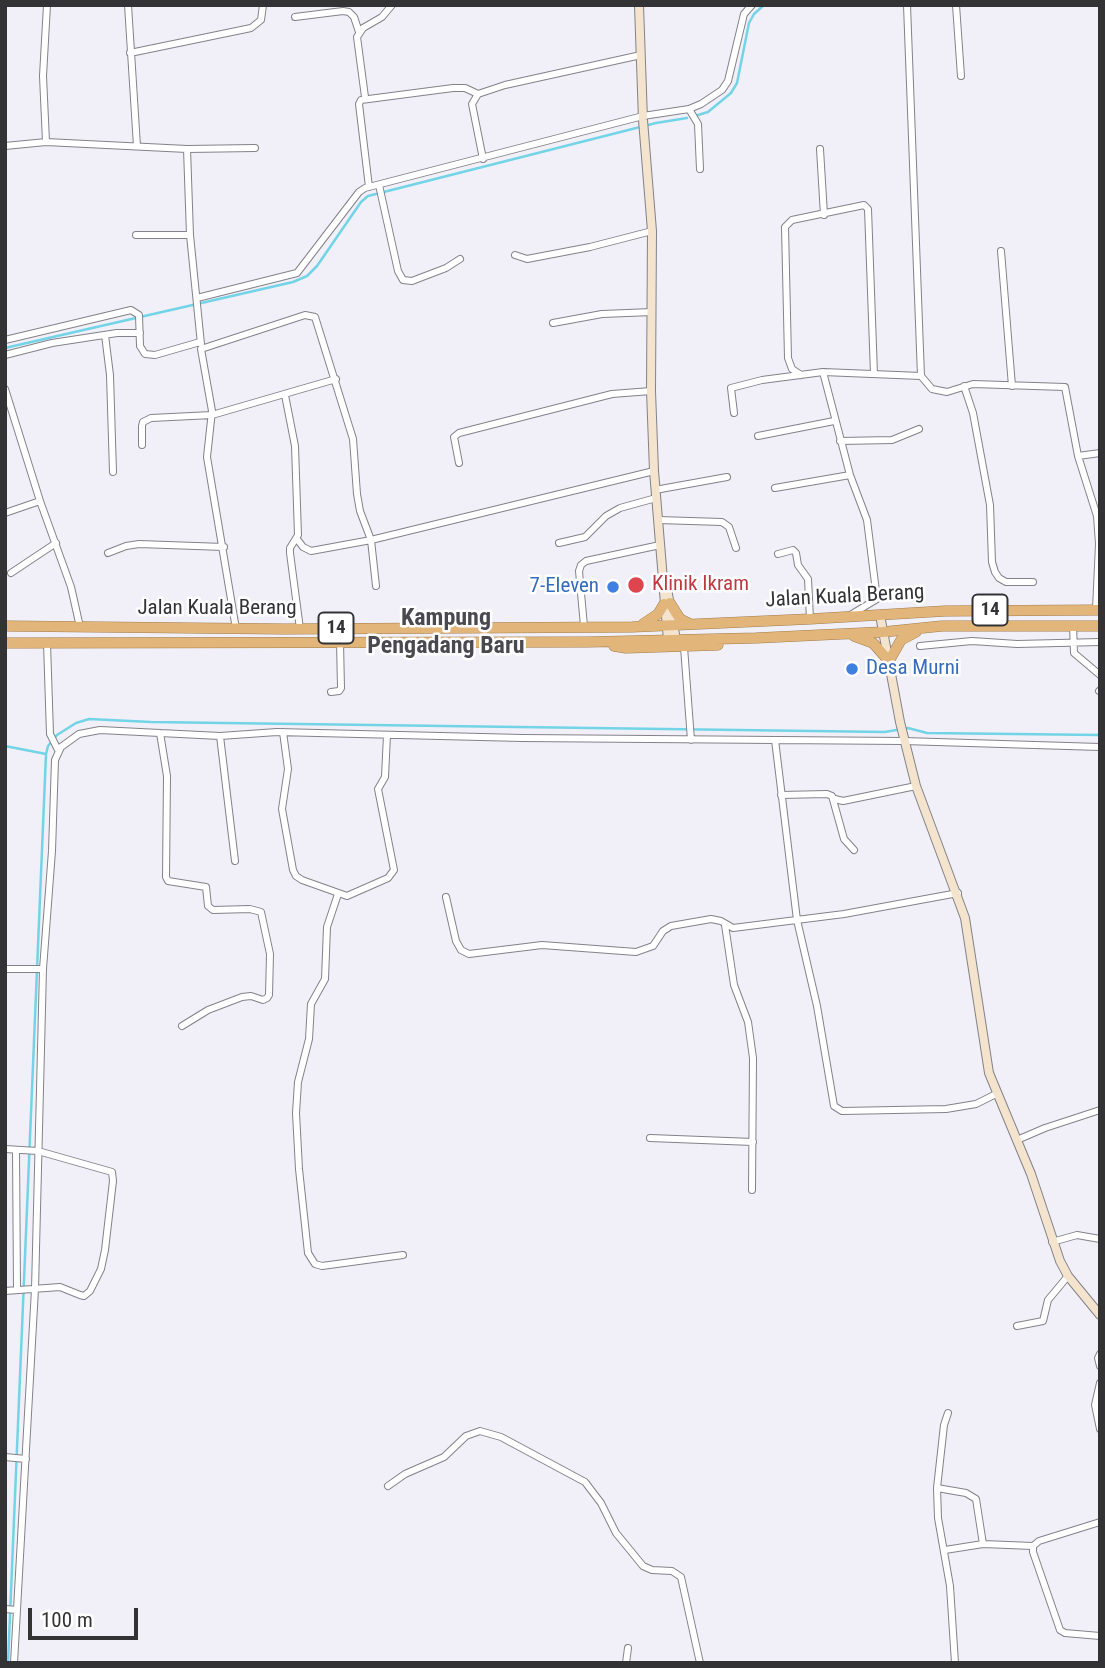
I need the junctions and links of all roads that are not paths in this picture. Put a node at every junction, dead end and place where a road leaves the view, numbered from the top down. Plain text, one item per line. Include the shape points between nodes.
1 (47, 5) edge
2 (128, 5) edge
3 (263, 5) edge
4 (392, 5) edge
5 (639, 5) edge
6 (752, 5) edge
7 (907, 5) edge
8 (956, 5) edge
9 (295, 18) dead end
10 (359, 32) junction
11 (130, 53) junction
12 (641, 55) junction
13 (961, 76) dead end
14 (478, 94) junction
15 (365, 97) junction
16 (689, 109) junction
17 (643, 118) junction
18 (46, 142) junction
19 (5, 146) edge
20 (137, 146) junction
21 (255, 148) dead end
22 (187, 149) junction
23 (820, 149) dead end
24 (483, 159) junction
25 (700, 169) dead end
26 (369, 187) junction
27 (379, 187) junction
28 (824, 215) junction
29 (652, 230) junction
30 (190, 234) junction
31 (135, 235) dead end
32 (1001, 251) dead end
33 (514, 255) dead end
34 (460, 259) dead end
35 (197, 303) junction
36 (652, 312) junction
37 (552, 323) dead end
38 (140, 333) junction
39 (105, 335) junction
40 (5, 340) edge
41 (201, 346) junction
42 (5, 355) edge
43 (823, 372) junction
44 (874, 374) junction
45 (801, 375) junction
46 (921, 376) junction
47 (336, 379) junction
48 (964, 386) junction
49 (1012, 386) junction
50 (5, 389) edge
51 (651, 391) junction
52 (285, 395) junction
53 (734, 413) dead end
54 (212, 415) junction
55 (834, 421) junction
56 (919, 429) dead end
57 (758, 436) dead end
58 (840, 441) junction
59 (142, 445) dead end
60 (1100, 453) edge
61 (1078, 456) junction
62 (459, 463) dead end
63 (654, 471) junction
64 (113, 472) dead end
65 (850, 475) junction
66 (727, 477) dead end
67 (775, 488) dead end
68 (656, 494) junction
69 (40, 501) junction
70 (5, 513) edge
71 (658, 520) junction
72 (298, 540) junction
73 (371, 540) junction
74 (56, 543) junction
75 (559, 543) dead end
76 (660, 545) junction
77 (223, 547) junction
78 (736, 548) dead end
79 (108, 553) dead end
80 (778, 554) dead end
81 (10, 573) dead end
82 (1033, 582) dead end
83 (376, 586) dead end
84 (667, 604) junction
85 (1098, 610) edge
86 (945, 611) junction
87 (880, 615) junction
88 (846, 617) junction
89 (810, 619) junction
90 (696, 624) junction
91 (972, 625) junction
92 (1018, 625) junction
93 (1073, 625) junction
94 (5, 626) edge
95 (584, 626) junction
96 (632, 626) junction
97 (670, 626) junction
98 (942, 626) junction
99 (1100, 626) edge
100 (80, 627) junction
101 (236, 629) junction
102 (300, 629) junction
103 (883, 632) junction
104 (826, 634) junction
105 (756, 638) junction
106 (672, 640) junction
107 (972, 641) junction
108 (340, 642) junction
109 (588, 642) junction
110 (1073, 642) junction
111 (1100, 642) edge
112 (5, 643) edge
113 (47, 643) junction
114 (1017, 644) junction
115 (920, 646) dead end
116 (684, 647) junction
117 (889, 661) junction
118 (1100, 675) edge
119 (331, 692) dead end
120 (282, 732) junction
121 (160, 733) junction
122 (387, 735) junction
123 (220, 736) junction
124 (690, 737) junction
125 (775, 740) junction
126 (904, 740) junction
127 (1100, 747) edge
128 (57, 748) junction
129 (916, 786) junction
130 (781, 795) junction
131 (835, 799) junction
132 (854, 850) dead end
133 (235, 861) dead end
134 (338, 894) junction
135 (958, 894) junction
136 (446, 897) dead end
137 (797, 920) junction
138 (725, 925) junction
139 (5, 969) edge
140 (41, 969) junction
141 (182, 1026) dead end
142 (996, 1094) junction
143 (1100, 1110) edge
144 (650, 1138) dead end
145 (1017, 1140) junction
146 (752, 1143) junction
147 (5, 1149) edge
148 (19, 1151) junction
149 (35, 1152) junction
150 (752, 1190) dead end
151 (1100, 1239) edge
152 (1052, 1242) junction
153 (404, 1255) dead end
154 (1068, 1276) junction
155 (32, 1289) junction
156 (18, 1290) junction
157 (5, 1291) edge
158 (1100, 1315) edge
159 (1017, 1326) dead end
160 (1100, 1354) edge
161 (1100, 1366) edge
162 (1100, 1382) edge
163 (947, 1413) dead end
164 (1100, 1429) edge
165 (7, 1457) edge
166 (26, 1459) junction
167 (388, 1486) dead end
168 (937, 1488) junction
169 (1100, 1522) edge
170 (1036, 1543) junction
171 (983, 1544) junction
172 (945, 1550) junction
173 (11, 1609) edge
174 (1100, 1636) edge
175 (628, 1648) dead end
176 (14, 1663) edge
177 (626, 1663) edge
178 (700, 1663) edge
179 (955, 1663) edge

1 - 18 street
2 - 11 street
3 - 11 street via 261,20 251,28
4 - 10 street
5 - 12 main road
6 - 16 street via 744,14 728,81 712,98
7 - 46 street
8 - 13 street
9 - 10 street via 343,11 354,17
10 - 15 street
11 - 20 street
12 - 14 street
12 - 17 main road
14 - 15 street via 453,88
14 - 24 street via 471,104
15 - 26 street via 359,104
16 - 17 street
16 - 25 street via 698,124
17 - 24 street
17 - 29 main road
18 - 19 street
18 - 20 street
20 - 22 street
21 - 22 street
22 - 30 street
23 - 28 street
24 - 27 street
26 - 27 street
26 - 35 street via 359,192 298,273
27 - 34 street via 402,280 412,281
28 - 44 street via 864,205 868,209
28 - 45 street via 792,220 785,227 788,358 792,369
29 - 33 street via 527,259
29 - 36 main road
30 - 31 street
30 - 35 street
32 - 49 street
35 - 41 street
36 - 37 street
36 - 51 main road
38 - 39 street
38 - 40 street via 137,312 125,311
38 - 41 street via 141,349 149,355
39 - 42 street via 52,342
39 - 64 street
41 - 47 street via 310,314 319,324
41 - 54 street
43 - 44 street
43 - 45 street
43 - 55 street
44 - 46 street
45 - 53 street via 731,388
46 - 48 street via 932,389 947,392
47 - 52 street
47 - 73 street via 353,439 360,511
48 - 49 street
48 - 82 street via 988,493 995,572 1006,582
49 - 61 street via 1065,387
50 - 69 street
51 - 62 street via 612,394 459,433 454,439
51 - 63 main road
52 - 54 street
52 - 72 street via 295,446
54 - 59 street via 147,420 142,426
54 - 77 street via 207,457
55 - 57 street
55 - 58 street
56 - 58 street via 892,440
58 - 65 street
60 - 61 street
61 - 85 street via 1097,516
63 - 68 main road
63 - 73 street
65 - 67 street
65 - 88 street via 867,520 877,599
66 - 68 street
68 - 71 main road
68 - 75 street via 606,516 585,537
69 - 70 street
69 - 74 street
71 - 76 main road
71 - 78 street via 722,522 729,527
72 - 73 street via 311,551
72 - 102 street via 290,553
73 - 83 street
74 - 81 street
74 - 100 street
76 - 84 main road
76 - 95 street via 581,565
77 - 79 street via 139,544
77 - 101 street
80 - 89 street via 796,553 797,565 808,579
84 - 90 highway via 680,619
84 - 96 highway via 653,619
84 - 97 main road
85 - 86 highway, Jalan Kuala Berang / 14
86 - 87 highway, Jalan Kuala Berang / 14
86 - 91 highway via 949,621
87 - 88 highway, Jalan Kuala Berang / 14
87 - 103 main road
88 - 89 highway, Jalan Kuala Berang / 14
89 - 90 highway, Jalan Kuala Berang / 14
90 - 97 highway, Jalan Kuala Berang / 14
91 - 92 highway, Jalan Kuala Berang / 14
91 - 98 highway, Jalan Kuala Berang / 14
91 - 107 street
92 - 93 highway, Jalan Kuala Berang / 14
92 - 114 street
93 - 99 highway, Jalan Kuala Berang / 14
93 - 110 street
94 - 100 highway, Jalan Kuala Berang / 14
95 - 96 highway, Jalan Kuala Berang / 14
95 - 102 highway, Jalan Kuala Berang / 14
96 - 97 highway, Jalan Kuala Berang / 14
97 - 106 main road
98 - 103 highway, Jalan Kuala Berang / 14
98 - 117 highway via 901,640
100 - 101 highway, Jalan Kuala Berang / 14
101 - 102 highway, Jalan Kuala Berang / 14
103 - 104 highway, Jalan Kuala Berang / 14
103 - 117 main road
104 - 105 highway, Jalan Kuala Berang / 14
104 - 117 highway via 864,638
105 - 106 highway, Jalan Kuala Berang / 14
105 - 116 highway, Jalan Kuala Berang / 14
106 - 109 highway, Jalan Kuala Berang / 14
107 - 114 street
107 - 115 street
108 - 109 highway, Jalan Kuala Berang / 14
108 - 113 highway, Jalan Kuala Berang / 14
108 - 119 street via 341,688
109 - 116 highway, Jalan Kuala Berang / 14 via 626,648
110 - 111 street
110 - 114 street
110 - 118 street via 1074,653
112 - 113 highway, Jalan Kuala Berang / 14
113 - 128 street via 50,734
116 - 124 street
117 - 126 main road
120 - 122 street
120 - 123 street
120 - 134 street via 288,769 282,808 293,870 302,880
121 - 123 street
121 - 128 street via 88,730
121 - 141 street via 166,766 166,877 206,887 213,911 261,912 270,954 267,998 242,997
122 - 124 street
122 - 134 street via 385,776 377,789 394,870 388,878 353,895
123 - 133 street
124 - 125 street
125 - 126 street
125 - 130 street
126 - 127 street
126 - 129 main road
128 - 140 street
129 - 131 street
129 - 135 main road
130 - 131 street via 827,794
130 - 137 street
131 - 132 street via 844,839
134 - 153 street via 327,928 325,979 311,1004 309,1040 298,1082 299,1169 308,1253 322,1266
135 - 137 street
135 - 142 main road via 970,944 984,1050
136 - 138 street via 456,941 470,954 542,945 636,952 653,946 671,926 712,919
137 - 138 street via 733,928
137 - 142 street via 837,1109 946,1109 976,1104
138 - 146 street via 734,985 751,1041
139 - 140 street
140 - 149 street
142 - 145 main road
143 - 145 street
144 - 146 street
145 - 152 main road
146 - 150 street
147 - 148 street
148 - 149 street
148 - 156 street
149 - 155 street
149 - 155 street via 112,1172 113,1181 105,1250 90,1291 84,1296 65,1287
151 - 152 street via 1077,1235
152 - 154 main road
154 - 158 main road
154 - 159 street via 1051,1294 1043,1321
155 - 156 street
155 - 166 street
156 - 157 street
160 - 161 street
162 - 164 street via 1096,1405
163 - 168 street
165 - 166 street
166 - 173 street
167 - 178 street via 444,1457 466,1436 480,1431 501,1437 585,1482 643,1566 681,1577
168 - 171 street via 976,1499
168 - 172 street
169 - 170 street
170 - 171 street
170 - 174 street via 1033,1552 1060,1630
171 - 172 street
172 - 179 street
173 - 176 street
175 - 177 street

